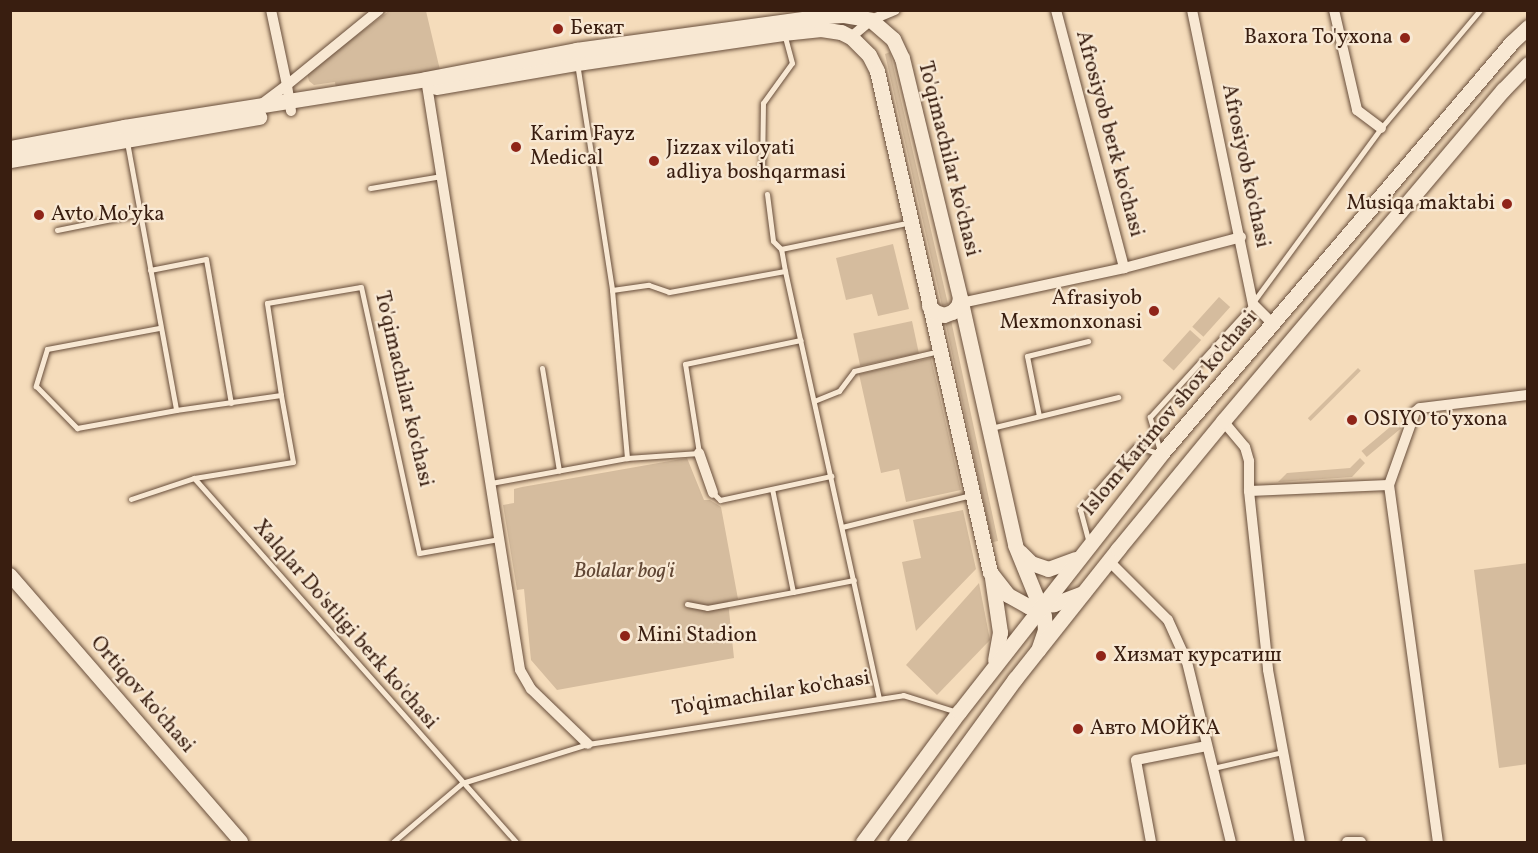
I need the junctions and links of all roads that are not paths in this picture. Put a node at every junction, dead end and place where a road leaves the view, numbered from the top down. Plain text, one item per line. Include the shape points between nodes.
1 (271, 10) edge
2 (379, 10) edge
3 (895, 10) edge
4 (1056, 10) edge
5 (1192, 10) edge
6 (1334, 10) edge
7 (1480, 10) edge
8 (871, 20) junction
9 (1527, 27) edge
10 (783, 33) junction
11 (851, 37) junction
12 (576, 56) junction
13 (1527, 64) edge
14 (427, 84) junction
15 (286, 86) junction
16 (258, 107) junction
17 (290, 107) junction
18 (1381, 128) junction
19 (125, 133) junction
20 (10, 148) edge
21 (10, 160) edge
22 (762, 174) dead end
23 (442, 176) junction
24 (370, 188) dead end
25 (767, 194) dead end
26 (141, 213) junction
27 (911, 222) junction
28 (57, 230) dead end
29 (1240, 237) junction
30 (782, 249) junction
31 (1124, 268) junction
32 (150, 270) junction
33 (785, 271) junction
34 (612, 290) junction
35 (961, 300) junction
36 (1254, 302) junction
37 (929, 306) junction
38 (1272, 323) junction
39 (159, 328) junction
40 (801, 340) junction
41 (1088, 341) dead end
42 (939, 351) junction
43 (542, 368) dead end
44 (281, 395) junction
45 (1527, 395) edge
46 (1118, 397) dead end
47 (814, 401) junction
48 (231, 403) junction
49 (176, 410) junction
50 (1039, 416) junction
51 (1223, 421) junction
52 (989, 429) junction
53 (699, 453) junction
54 (1161, 454) junction
55 (627, 458) junction
56 (559, 471) junction
57 (831, 476) junction
58 (194, 478) junction
59 (489, 483) junction
60 (1389, 485) junction
61 (772, 489) junction
62 (1249, 490) junction
63 (713, 493) joint
64 (972, 495) junction
65 (131, 499) dead end
66 (842, 527) junction
67 (499, 539) junction
68 (1089, 544) junction
69 (1015, 545) junction
70 (1078, 558) junction
71 (1109, 561) junction
72 (990, 572) junction
73 (10, 576) edge
74 (854, 580) junction
75 (793, 592) junction
76 (1083, 593) junction
77 (687, 604) dead end
78 (1041, 606) junction
79 (1038, 650) junction
80 (991, 671) junction
81 (879, 699) junction
82 (959, 712) junction
83 (588, 744) junction
84 (1207, 746) junction
85 (1283, 752) junction
86 (1213, 768) junction
87 (462, 783) junction
88 (241, 843) edge
89 (393, 843) edge
90 (516, 843) edge
91 (863, 843) edge
92 (896, 843) edge
93 (1151, 843) edge
94 (1231, 843) edge
95 (1300, 843) edge
96 (1347, 843) edge
97 (1361, 843) edge
98 (1438, 843) edge

1 - 15 street
2 - 15 street
3 - 8 street
4 - 31 street, Afrosiyob berk ko'chasi
5 - 29 street, Afrosiyob ko'chasi
6 - 18 street via 1357,110
7 - 18 lane
8 - 11 street
8 - 12 main road via 822,16
8 - 35 main road, To'qimachilar ko'chasi via 893,39 902,58
9 - 38 main road, Islom Karimov shox ko'chasi
10 - 11 main road via 821,29
10 - 12 main road
10 - 22 lane via 792,63 763,103
11 - 27 main road via 869,55 877,71
12 - 14 main road
12 - 34 lane
13 - 51 main road
14 - 17 main road
14 - 23 street
15 - 16 street
15 - 17 street
16 - 17 main road
16 - 19 main road
17 - 19 main road
18 - 36 lane
19 - 20 main road
19 - 21 main road
19 - 26 lane
23 - 24 lane
23 - 59 street
25 - 30 lane via 773,241
26 - 28 lane
26 - 32 lane
27 - 30 lane
27 - 37 main road
29 - 31 street
29 - 36 street, Afrosiyob ko'chasi
30 - 33 lane
31 - 35 street
32 - 39 lane
32 - 48 lane via 206,260
33 - 34 lane via 669,292 650,285
33 - 40 lane
34 - 55 lane
35 - 37 main road via 952,312 944,315
35 - 52 main road, To'qimachilar ko'chasi
36 - 38 street
36 - 54 lane via 1150,417
37 - 42 main road
38 - 54 main road, Islom Karimov shox ko'chasi
39 - 49 lane
39 - 49 lane via 47,350 36,386 77,428
40 - 47 lane
40 - 53 lane via 685,364
41 - 50 lane via 1027,356
42 - 47 lane via 854,371 839,391
42 - 64 main road
43 - 56 lane
44 - 48 lane
44 - 58 lane via 293,462
44 - 67 lane, To'qimachilar ko'chasi via 267,303 361,287 419,553
45 - 60 street via 1420,408 1415,412
46 - 50 lane
47 - 57 lane
48 - 49 lane
50 - 52 lane
51 - 62 street via 1245,447
51 - 71 main road
52 - 69 main road, To'qimachilar ko'chasi
53 - 55 lane
53 - 63 street
54 - 68 main road, Islom Karimov shox ko'chasi
54 - 68 lane via 1136,446 1080,510
55 - 56 lane
56 - 59 lane
57 - 61 lane
57 - 66 lane
58 - 65 lane
58 - 87 lane, Xalqlar Do'stligi berk ko'chasi
59 - 67 street
60 - 62 street
60 - 98 street
61 - 63 lane via 720,500
61 - 75 lane
62 - 85 street via 1268,670
64 - 66 lane
64 - 72 main road
66 - 74 lane
67 - 83 street via 520,670 531,690
68 - 70 main road, Islom Karimov shox ko'chasi
69 - 70 main road via 1026,559 1048,569
69 - 78 main road, To'qimachilar ko'chasi
70 - 78 main road, Islom Karimov shox ko'chasi
71 - 76 main road
71 - 84 street via 1168,620 1187,662
72 - 78 main road via 1017,602
72 - 80 main road via 1000,632
73 - 88 street, Ortiqov ko'chasi
74 - 75 lane
74 - 81 lane
75 - 77 lane via 707,608
76 - 78 main road
76 - 79 main road
78 - 79 main road, To'qimachilar ko'chasi via 1045,630
78 - 80 main road, Islom Karimov shox ko'chasi
79 - 92 main road
80 - 82 main road, Islom Karimov shox ko'chasi
81 - 82 lane, To'qimachilar ko'chasi via 903,695
81 - 83 lane, To'qimachilar ko'chasi
82 - 91 main road, Islom Karimov shox ko'chasi
83 - 87 lane, To'qimachilar ko'chasi
84 - 86 street
84 - 93 street via 1136,760
85 - 86 lane
85 - 95 street
86 - 94 street
87 - 89 lane, To'qimachilar ko'chasi
87 - 90 lane, Xalqlar Do'stligi berk ko'chasi
96 - 97 street

